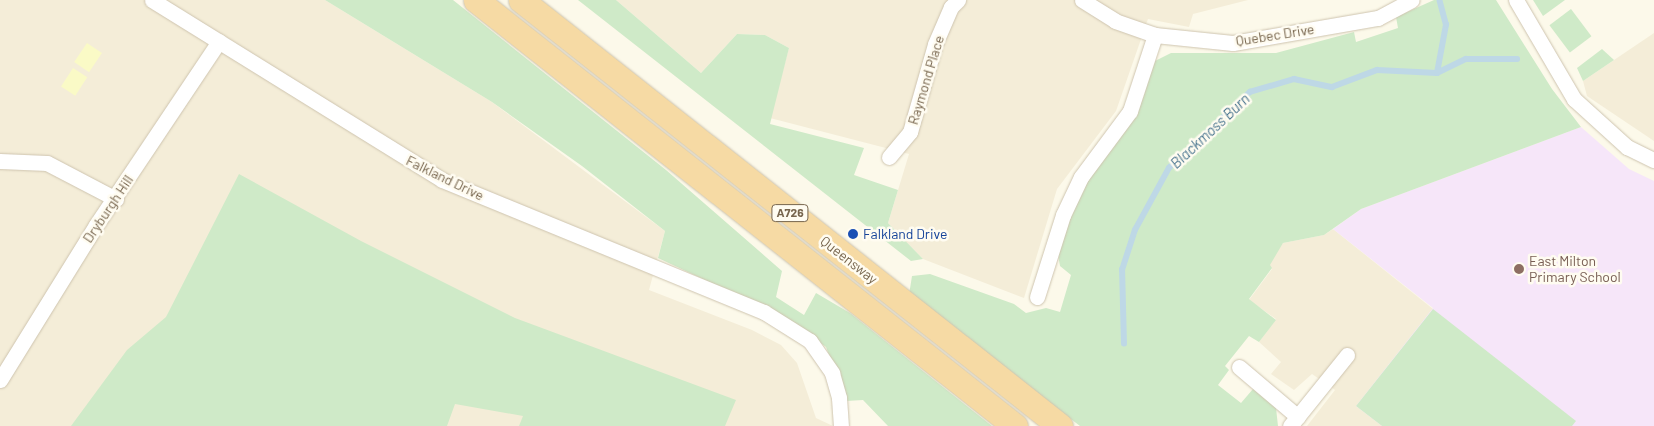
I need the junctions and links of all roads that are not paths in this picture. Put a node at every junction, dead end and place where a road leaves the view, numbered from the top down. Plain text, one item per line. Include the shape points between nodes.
1 (152, 0) edge
2 (476, 0) edge
3 (521, 0) edge
4 (1082, 0) edge
5 (1412, 0) edge
6 (1516, 0) edge
7 (951, 2) edge
8 (1155, 35) junction
9 (219, 40) junction
10 (889, 157) dead end
11 (1654, 160) edge
12 (0, 161) edge
13 (116, 199) junction
14 (1037, 297) dead end
15 (1347, 355) dead end
16 (1239, 366) dead end
17 (0, 380) edge
18 (1294, 421) edge
19 (841, 426) edge
20 (1015, 426) edge
21 (1060, 426) edge

1 - 9 street, Falkland Drive
2 - 20 highway, Queensway / A726
3 - 21 highway, Queensway / A726
4 - 8 street, Quebec Drive via 1115,21
5 - 8 street, Quebec Drive via 1378,18 1232,43
6 - 11 street via 1574,99 1627,147
7 - 10 street, Raymond Place via 935,44 910,132
8 - 14 street via 1130,112 1081,177 1063,215
9 - 13 street, Dryburgh Hill
9 - 19 street, Falkland Drive via 442,180 764,312 810,341 832,373 839,398
12 - 13 street via 46,163
13 - 17 street, Dryburgh Hill via 96,225
15 - 18 street
16 - 18 street

